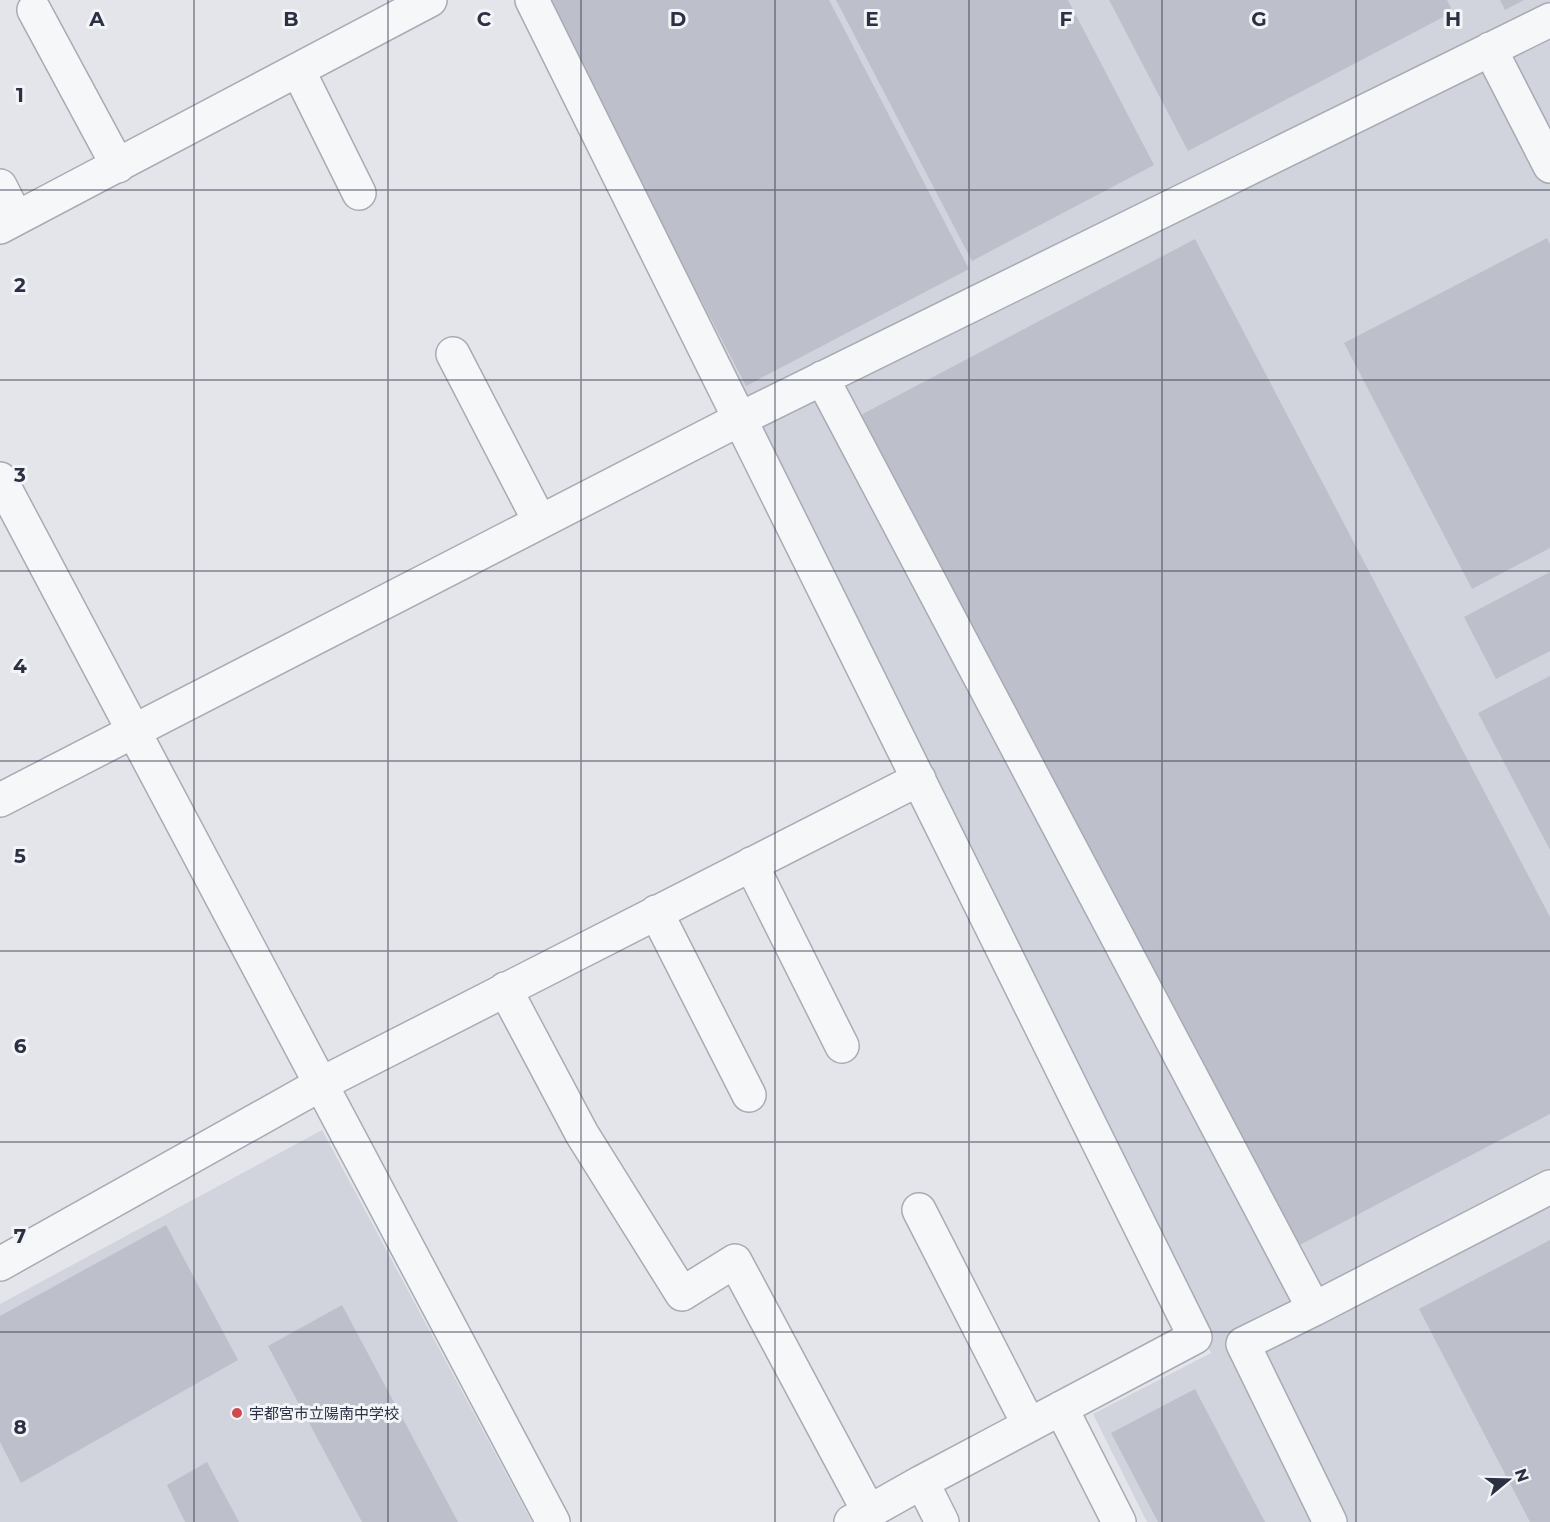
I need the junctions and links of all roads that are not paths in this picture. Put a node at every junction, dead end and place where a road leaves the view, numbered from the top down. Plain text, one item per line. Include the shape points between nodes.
1 (430, 0) edge
2 (532, 0) edge
3 (34, 10) dead end
4 (382, 11) edge
5 (1550, 20) edge
6 (1490, 49) junction
7 (298, 70) junction
8 (118, 166) junction
9 (1550, 166) edge
10 (0, 186) edge
11 (359, 193) dead end
12 (8, 222) edge
13 (453, 354) dead end
14 (822, 378) junction
15 (740, 419) junction
16 (0, 479) edge
17 (540, 522) junction
18 (133, 730) junction
19 (919, 779) junction
20 (0, 800) edge
21 (751, 864) junction
22 (656, 912) junction
23 (505, 989) junction
24 (842, 1046) dead end
25 (321, 1084) junction
26 (749, 1095) dead end
27 (1550, 1187) edge
28 (919, 1210) dead end
29 (0, 1264) edge
30 (1314, 1309) junction
31 (1061, 1408) junction
32 (1029, 1425) junction
33 (922, 1482) junction
34 (860, 1517) edge
35 (553, 1522) edge
36 (942, 1522) edge
37 (1119, 1522) edge
38 (1330, 1522) edge

1 - 4 street
2 - 15 street
3 - 8 street
4 - 7 street
5 - 6 street
6 - 9 street
6 - 14 street
7 - 8 street
7 - 11 street
8 - 12 street
10 - 12 street
13 - 17 street
14 - 15 street
14 - 30 street
15 - 17 street
15 - 19 street
16 - 18 street
17 - 18 street
18 - 20 street
18 - 25 street
19 - 21 street
19 - 31 street via 1195,1337
21 - 22 street
21 - 24 street
22 - 23 street
22 - 26 street
23 - 25 street
23 - 34 street via 582,1134 682,1294 735,1261
25 - 29 street
25 - 35 street
27 - 30 street
28 - 32 street
30 - 38 street via 1243,1344
31 - 32 street
31 - 37 street
32 - 33 street
33 - 34 street
33 - 36 street

